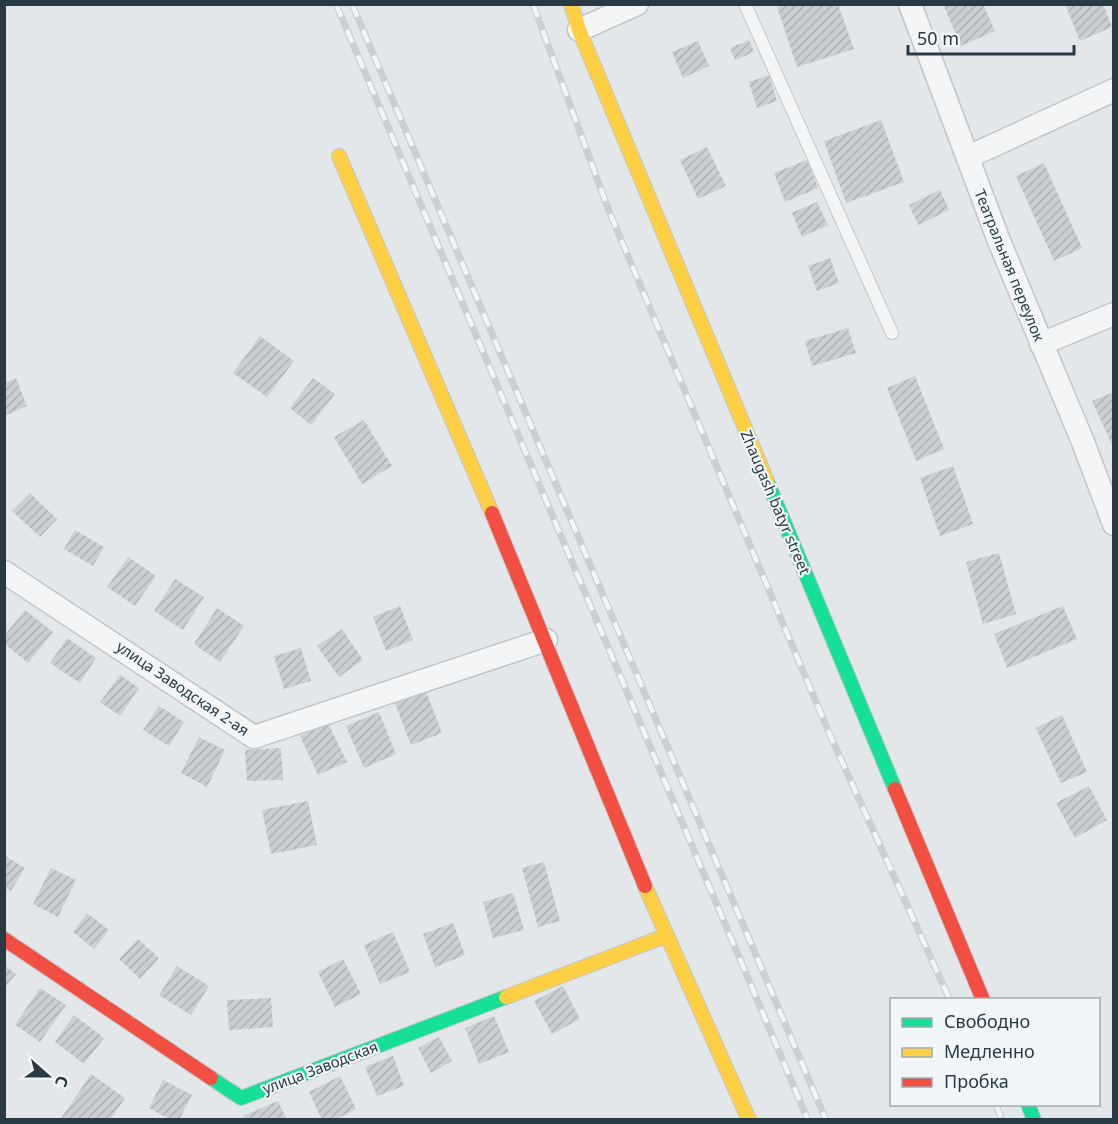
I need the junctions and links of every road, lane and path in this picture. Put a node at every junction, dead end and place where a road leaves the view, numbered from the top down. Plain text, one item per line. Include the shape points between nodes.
1 (571, 4) edge
2 (637, 4) edge
3 (745, 4) edge
4 (910, 4) edge
5 (579, 30) junction
6 (1113, 90) edge
7 (339, 156) dead end
8 (968, 157) junction
9 (1113, 314) edge
10 (892, 333) dead end
11 (1041, 344) junction
12 (1113, 524) edge
13 (4, 572) edge
14 (546, 640) junction
15 (665, 936) junction
16 (4, 939) edge
17 (983, 998) edge
18 (749, 1119) edge

1 - 5 street, Zhaugash batyr street
2 - 5 street
3 - 10 lane
4 - 8 street, Театральная переулок
5 - 17 street, Zhaugash batyr street
6 - 8 street
7 - 14 street
8 - 11 street, Театральная переулок
9 - 11 street
11 - 12 street, Театральная переулок
13 - 14 street, улица Заводская 2-ая via 254,736
14 - 15 street
15 - 16 street, улица Заводская via 241,1098
15 - 18 street

